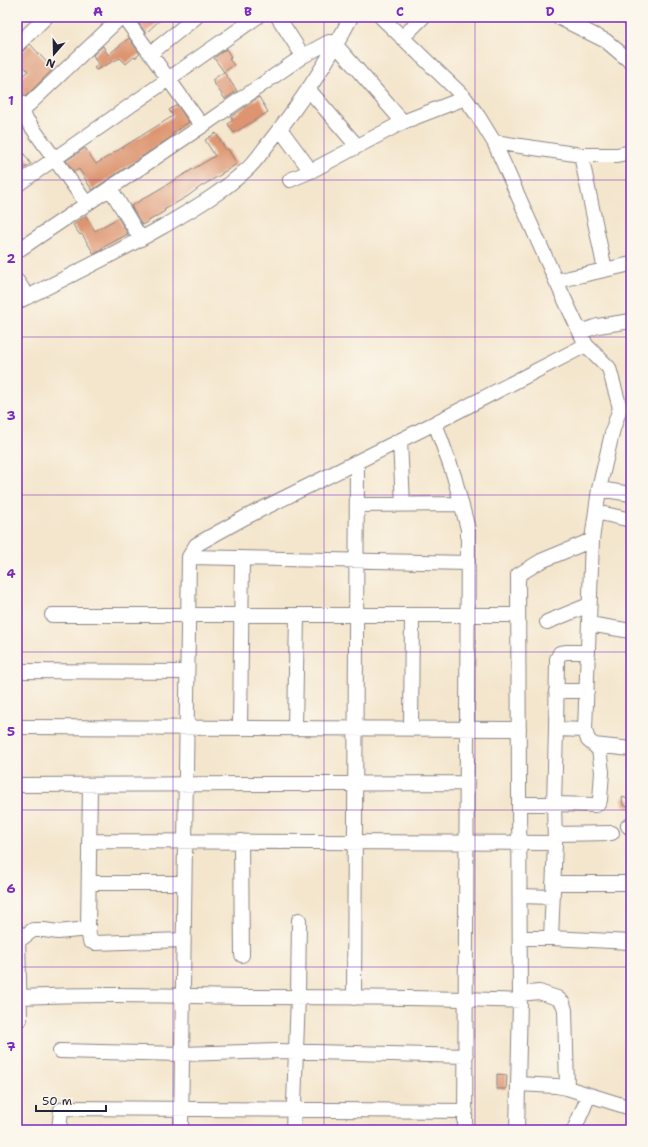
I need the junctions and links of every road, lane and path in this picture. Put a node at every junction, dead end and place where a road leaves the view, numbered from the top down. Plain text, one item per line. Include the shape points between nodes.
1 (46, 17) edge
2 (122, 17) edge
3 (196, 17) edge
4 (258, 17) edge
5 (278, 17) edge
6 (350, 17) edge
7 (381, 17) edge
8 (423, 17) edge
9 (558, 17) edge
10 (627, 17) edge
11 (631, 19) edge
12 (402, 38) junction
13 (17, 45) edge
14 (336, 45) junction
15 (150, 54) junction
16 (303, 56) junction
17 (629, 56) edge
18 (168, 79) junction
19 (309, 90) junction
20 (465, 98) junction
21 (20, 109) edge
22 (402, 122) junction
23 (202, 126) junction
24 (280, 129) junction
25 (494, 142) junction
26 (357, 146) junction
27 (631, 152) edge
28 (581, 155) junction
29 (54, 158) junction
30 (311, 171) junction
31 (290, 180) dead end
32 (17, 185) edge
33 (110, 188) junction
34 (87, 204) junction
35 (141, 239) junction
36 (17, 250) edge
37 (631, 264) edge
38 (605, 270) junction
39 (17, 281) edge
40 (556, 281) junction
41 (22, 300) edge
42 (631, 321) edge
43 (580, 332) junction
44 (586, 345) junction
45 (626, 408) edge
46 (435, 424) junction
47 (400, 441) junction
48 (357, 462) junction
49 (599, 489) junction
50 (631, 494) edge
51 (403, 504) junction
52 (461, 504) junction
53 (357, 505) junction
54 (596, 512) junction
55 (631, 520) edge
56 (592, 540) junction
57 (189, 557) junction
58 (242, 558) junction
59 (357, 560) junction
60 (468, 563) junction
61 (589, 605) junction
62 (52, 615) dead end
63 (188, 615) junction
64 (241, 615) junction
65 (298, 615) junction
66 (356, 615) junction
67 (412, 615) junction
68 (467, 616) junction
69 (518, 616) junction
70 (547, 622) dead end
71 (589, 624) junction
72 (631, 631) edge
73 (588, 652) junction
74 (17, 671) edge
75 (187, 672) junction
76 (556, 692) junction
77 (587, 692) junction
78 (17, 727) edge
79 (186, 728) junction
80 (240, 728) junction
81 (295, 728) junction
82 (356, 728) junction
83 (411, 728) junction
84 (467, 729) junction
85 (519, 729) junction
86 (556, 729) junction
87 (586, 730) junction
88 (594, 745) junction
89 (631, 749) edge
90 (355, 783) junction
91 (467, 783) junction
92 (186, 784) junction
93 (17, 785) edge
94 (90, 785) junction
95 (519, 804) junction
96 (554, 804) junction
97 (612, 833) dead end
98 (555, 838) junction
99 (89, 841) junction
100 (185, 841) junction
101 (241, 841) junction
102 (355, 842) junction
103 (467, 842) junction
104 (519, 842) junction
105 (89, 883) junction
106 (184, 883) junction
107 (631, 885) edge
108 (553, 890) junction
109 (520, 896) junction
110 (299, 920) dead end
111 (88, 929) junction
112 (18, 936) edge
113 (520, 938) junction
114 (551, 938) junction
115 (183, 940) junction
116 (631, 942) edge
117 (242, 955) dead end
118 (18, 967) edge
119 (183, 996) junction
120 (20, 997) junction
121 (298, 997) junction
122 (354, 998) junction
123 (520, 998) junction
124 (466, 999) junction
125 (17, 1019) edge
126 (60, 1051) dead end
127 (296, 1052) junction
128 (182, 1054) junction
129 (466, 1056) junction
130 (518, 1084) junction
131 (567, 1088) junction
132 (589, 1095) junction
133 (181, 1108) junction
134 (631, 1108) edge
135 (294, 1110) junction
136 (466, 1112) junction
137 (59, 1130) edge
138 (181, 1130) edge
139 (293, 1130) edge
140 (466, 1130) edge
141 (516, 1130) edge
142 (574, 1130) edge

1 - 13 street
2 - 15 street
2 - 21 street
3 - 15 street
4 - 18 street
5 - 16 street
6 - 14 street
7 - 12 street
8 - 12 street
9 - 17 street via 606,41
10 - 11 street
12 - 20 street
14 - 16 street via 329,42
14 - 19 street
14 - 22 street
15 - 18 street
16 - 23 street
18 - 23 street
18 - 29 street
19 - 24 street
19 - 26 street
20 - 22 street
20 - 25 street
21 - 29 street
22 - 26 street
23 - 33 street
24 - 30 street
24 - 35 street via 246,170 232,182 205,202
25 - 28 street
25 - 40 street
26 - 30 street
27 - 28 street via 617,155
28 - 38 street
29 - 32 street
29 - 34 street
30 - 31 street
33 - 34 street
33 - 35 street
34 - 36 street
35 - 41 street
37 - 38 street
38 - 40 street
39 - 41 street
40 - 43 street
42 - 43 street via 598,326
43 - 44 street
44 - 45 street via 609,368
44 - 46 street
45 - 49 street via 613,429
46 - 47 street
46 - 52 street
47 - 48 street
47 - 51 street
48 - 53 street
48 - 57 street via 208,538 196,545
49 - 50 street
49 - 54 street
51 - 52 street
51 - 53 street
52 - 60 street via 468,529
53 - 59 street
54 - 55 street
54 - 56 street
56 - 61 street
56 - 69 street via 541,561 518,575
57 - 58 street
57 - 63 street
58 - 59 street
58 - 64 street
59 - 60 street
59 - 66 street
60 - 68 street
61 - 70 street
61 - 71 street
62 - 63 street
63 - 64 street
63 - 75 street
64 - 65 street
64 - 80 street
65 - 66 street
65 - 81 street
66 - 67 street
66 - 82 street
67 - 68 street
67 - 83 street
68 - 69 street
68 - 84 street
69 - 85 street
71 - 72 street
71 - 73 street
73 - 76 street via 567,652 557,656
73 - 77 street
74 - 75 street
75 - 79 street
76 - 77 street
76 - 86 street
77 - 87 street
78 - 79 street
79 - 80 street
79 - 92 street
80 - 81 street
81 - 82 street
82 - 83 street
82 - 90 street
83 - 84 street
84 - 85 street
84 - 91 street
85 - 95 street
86 - 87 street
86 - 96 street
87 - 88 street via 588,740
88 - 89 street
88 - 96 street via 599,750 602,772 598,804
90 - 91 street
90 - 92 street
90 - 102 street
91 - 103 street
92 - 94 street
92 - 100 street
93 - 94 street
94 - 99 street
95 - 96 street
95 - 104 street
96 - 98 street
97 - 98 street
98 - 104 street
98 - 108 street
99 - 100 street
99 - 105 street
100 - 101 street
100 - 106 street
101 - 102 street
101 - 117 street
102 - 103 street
102 - 122 street
103 - 104 street
103 - 124 street
104 - 109 street
105 - 106 street
105 - 111 street
106 - 115 street
107 - 108 street
108 - 109 street
108 - 114 street
109 - 113 street
110 - 121 street
111 - 112 street via 58,932 33,930
111 - 115 street via 90,941 95,943
112 - 118 street
113 - 114 street
113 - 123 street
114 - 116 street
115 - 119 street
118 - 120 street
119 - 120 street
119 - 121 street
119 - 128 street
120 - 125 street via 20,1018
121 - 122 street
121 - 127 street
122 - 124 street
123 - 124 street
123 - 130 street
123 - 131 street via 539,992 557,998 563,1003
124 - 129 street
126 - 128 street
127 - 128 street
127 - 129 street
127 - 135 street
128 - 133 street
129 - 136 street
130 - 131 street
130 - 141 street
131 - 132 street
132 - 134 street
132 - 142 street
133 - 135 street
133 - 137 street via 66,1108 61,1110
133 - 138 street
135 - 136 street
135 - 139 street
136 - 140 street

